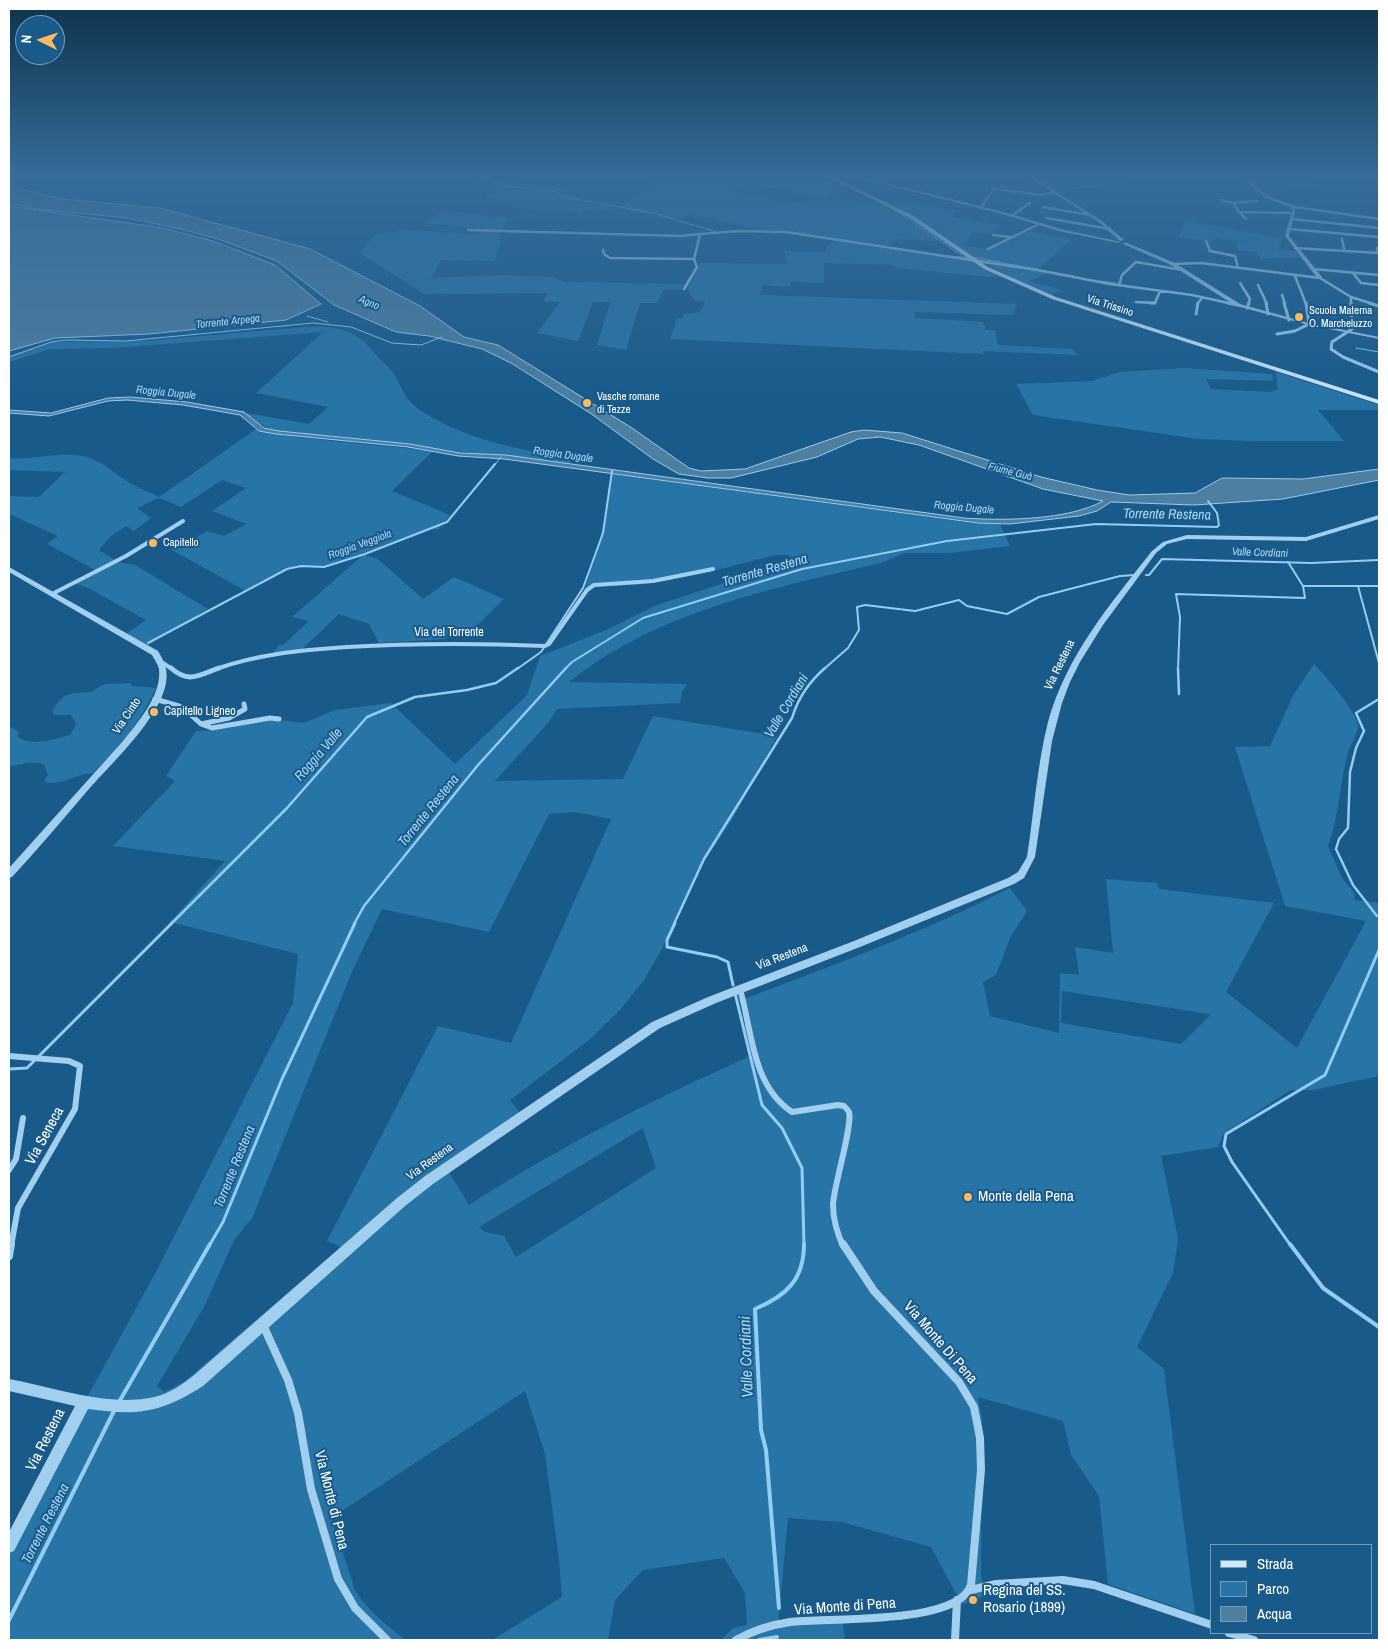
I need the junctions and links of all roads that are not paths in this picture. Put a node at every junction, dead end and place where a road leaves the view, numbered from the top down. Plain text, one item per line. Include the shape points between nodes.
1 (603, 252) edge
2 (696, 252) edge
3 (920, 252) edge
4 (962, 252) edge
5 (1145, 252) edge
6 (1215, 252) edge
7 (1298, 252) edge
8 (694, 260) junction
9 (974, 260) junction
10 (1173, 264) junction
11 (1238, 268) junction
12 (1313, 269) junction
13 (1182, 270) junction
14 (1353, 272) junction
15 (1379, 275) edge
16 (1295, 276) junction
17 (1320, 278) junction
18 (1240, 283) dead end
19 (1119, 285) junction
20 (1258, 285) dead end
21 (1379, 285) edge
22 (684, 289) dead end
23 (1160, 291) junction
24 (1282, 295) dead end
25 (1203, 297) junction
26 (1350, 297) junction
27 (1136, 302) dead end
28 (1238, 305) junction
29 (1379, 306) edge
30 (1247, 308) junction
31 (1196, 314) dead end
32 (1268, 314) junction
33 (1289, 320) junction
34 (1309, 324) junction
35 (1345, 332) junction
36 (1277, 334) dead end
37 (1379, 338) edge
38 (1379, 372) edge
39 (1379, 402) edge
40 (1379, 516) edge
41 (183, 521) dead end
42 (9, 569) edge
43 (713, 569) dead end
44 (52, 594) junction
45 (163, 663) junction
46 (155, 699) junction
47 (244, 704) dead end
48 (279, 719) dead end
49 (201, 724) junction
50 (9, 874) edge
51 (740, 989) junction
52 (9, 1056) edge
53 (23, 1118) dead end
54 (9, 1170) edge
55 (9, 1256) edge
56 (263, 1324) junction
57 (13, 1386) edge
58 (89, 1403) junction
59 (9, 1546) edge
60 (971, 1590) junction
61 (957, 1600) junction
62 (1210, 1624) edge
63 (1233, 1634) edge
64 (387, 1640) edge
65 (736, 1640) edge
66 (955, 1640) edge
67 (1254, 1640) edge

1 - 8 street via 610,258
2 - 8 street
3 - 9 street
4 - 9 main road, Via Trissino
5 - 10 street
6 - 11 street via 1235,256
7 - 12 street
8 - 22 street via 697,267
9 - 19 street
9 - 39 main road, Via Trissino via 1018,284 1054,298
10 - 11 street via 1201,263
10 - 13 street
11 - 16 street
12 - 14 street
12 - 17 street
13 - 19 street via 1136,262 1122,275
13 - 28 street
14 - 15 street
14 - 21 street via 1361,283
16 - 17 street
16 - 34 street via 1308,309
17 - 26 street
18 - 30 street via 1250,299
19 - 23 street
20 - 32 street via 1268,306
23 - 25 street
23 - 27 street via 1155,303
24 - 33 street
25 - 28 street
25 - 31 street via 1197,304
26 - 29 street
26 - 35 street via 1352,329
28 - 30 street
30 - 32 street
32 - 33 street
33 - 34 street
34 - 35 street
34 - 36 street via 1295,331
35 - 37 street
35 - 38 street via 1331,343 1331,349
40 - 51 street, Via Restena via 1306,539 1187,537 1165,543 1154,552 1102,622 1069,676 1051,727 1031,857 1021,875 958,904
41 - 44 street via 126,556
42 - 44 street
43 - 45 street, Via del Torrente via 653,581 594,585 545,646 466,642 309,650 243,659 191,678 182,677
44 - 45 street via 155,653
45 - 46 street, Via Cinto via 162,681
46 - 49 street via 182,707
46 - 50 street, Via Cinto via 129,741
47 - 49 street via 245,709 238,714
48 - 49 street via 223,728
51 - 56 street, Via Restena via 656,1025 429,1180
51 - 60 street, Via Monte Di Pena via 759,1066 769,1092 792,1112 838,1105 844,1106 848,1113 849,1124 835,1190 834,1217 836,1229 852,1260 916,1338 956,1379 974,1405 980,1442
52 - 55 street, Via Seneca via 69,1061 80,1066 75,1109 18,1208
53 - 54 street via 16,1158
56 - 58 street, Via Restena via 198,1381 176,1395 140,1405
56 - 64 street, Via Monte di Pena via 288,1380 298,1413 311,1489 338,1579 355,1608
57 - 58 street, Via Restena
58 - 59 street, Via Restena
60 - 61 street, Via Monte di Pena
60 - 62 street via 996,1584 1063,1580 1094,1585
61 - 65 street, Via Monte di Pena via 901,1617 843,1618 761,1628
61 - 66 street
63 - 67 street

